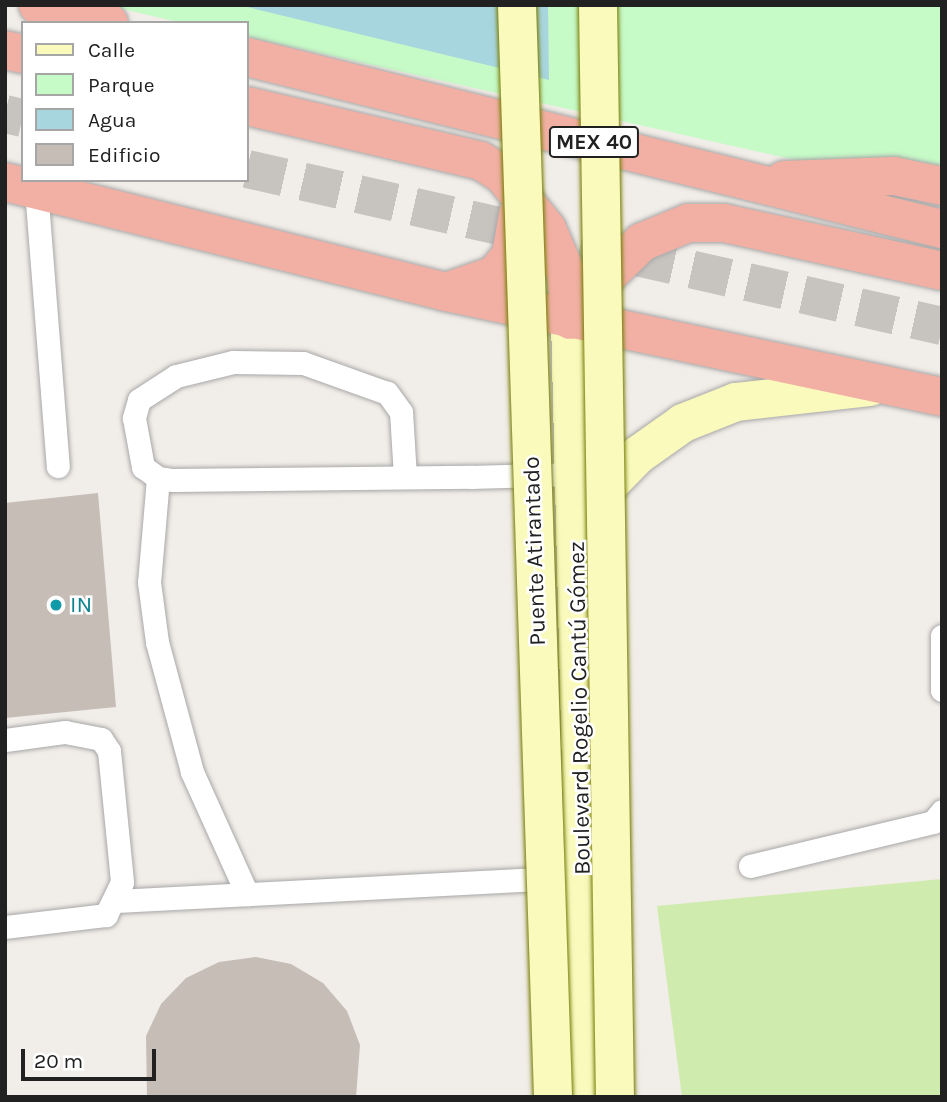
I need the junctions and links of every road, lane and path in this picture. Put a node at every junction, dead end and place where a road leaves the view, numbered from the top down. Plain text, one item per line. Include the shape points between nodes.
1 (38, 5) edge
2 (517, 5) edge
3 (598, 5) edge
4 (101, 21) edge
5 (248, 57) edge
6 (248, 106) edge
7 (503, 175) junction
8 (760, 183) junction
9 (14, 184) edge
10 (942, 186) edge
11 (942, 229) edge
12 (942, 271) edge
13 (446, 292) junction
14 (570, 320) junction
15 (881, 386) junction
16 (942, 397) edge
17 (58, 466) dead end
18 (574, 474) junction
19 (405, 477) junction
20 (158, 478) junction
21 (575, 519) junction
22 (942, 636) edge
23 (942, 690) edge
24 (5, 740) edge
25 (942, 811) edge
26 (750, 866) dead end
27 (584, 877) junction
28 (247, 894) junction
29 (118, 901) junction
30 (5, 927) edge
31 (553, 1097) edge
32 (589, 1097) edge
33 (615, 1097) edge

1 - 4 highway
2 - 31 main road, Puente Atirantado, bridge
3 - 33 main road, bridge
5 - 8 highway, MEX 40
6 - 7 highway via 481,161
7 - 13 highway via 518,207 511,255 495,275
7 - 14 highway via 558,250
8 - 10 highway via 837,174
8 - 11 highway, MEX 40
9 - 13 highway
9 - 17 lane
12 - 14 highway via 724,223 688,223 624,255 600,276
13 - 14 highway
14 - 15 highway
14 - 18 main road, Boulevard Rogelio Cantú Gómez
15 - 16 highway
15 - 21 main road via 736,402 683,423 638,455
18 - 19 lane
18 - 21 main road, Boulevard Rogelio Cantú Gómez
19 - 20 lane
19 - 20 lane via 401,412 387,393 303,363 233,362 176,376 139,400 134,418 143,467
20 - 28 lane via 149,582 157,642 192,772
21 - 27 main road, Boulevard Rogelio Cantú Gómez
22 - 23 lane
24 - 29 lane via 65,732 101,739 110,764 122,881
25 - 26 lane via 933,822
27 - 28 lane
27 - 32 main road, Boulevard Rogelio Cantú Gómez
28 - 29 lane
29 - 30 lane via 94,918

